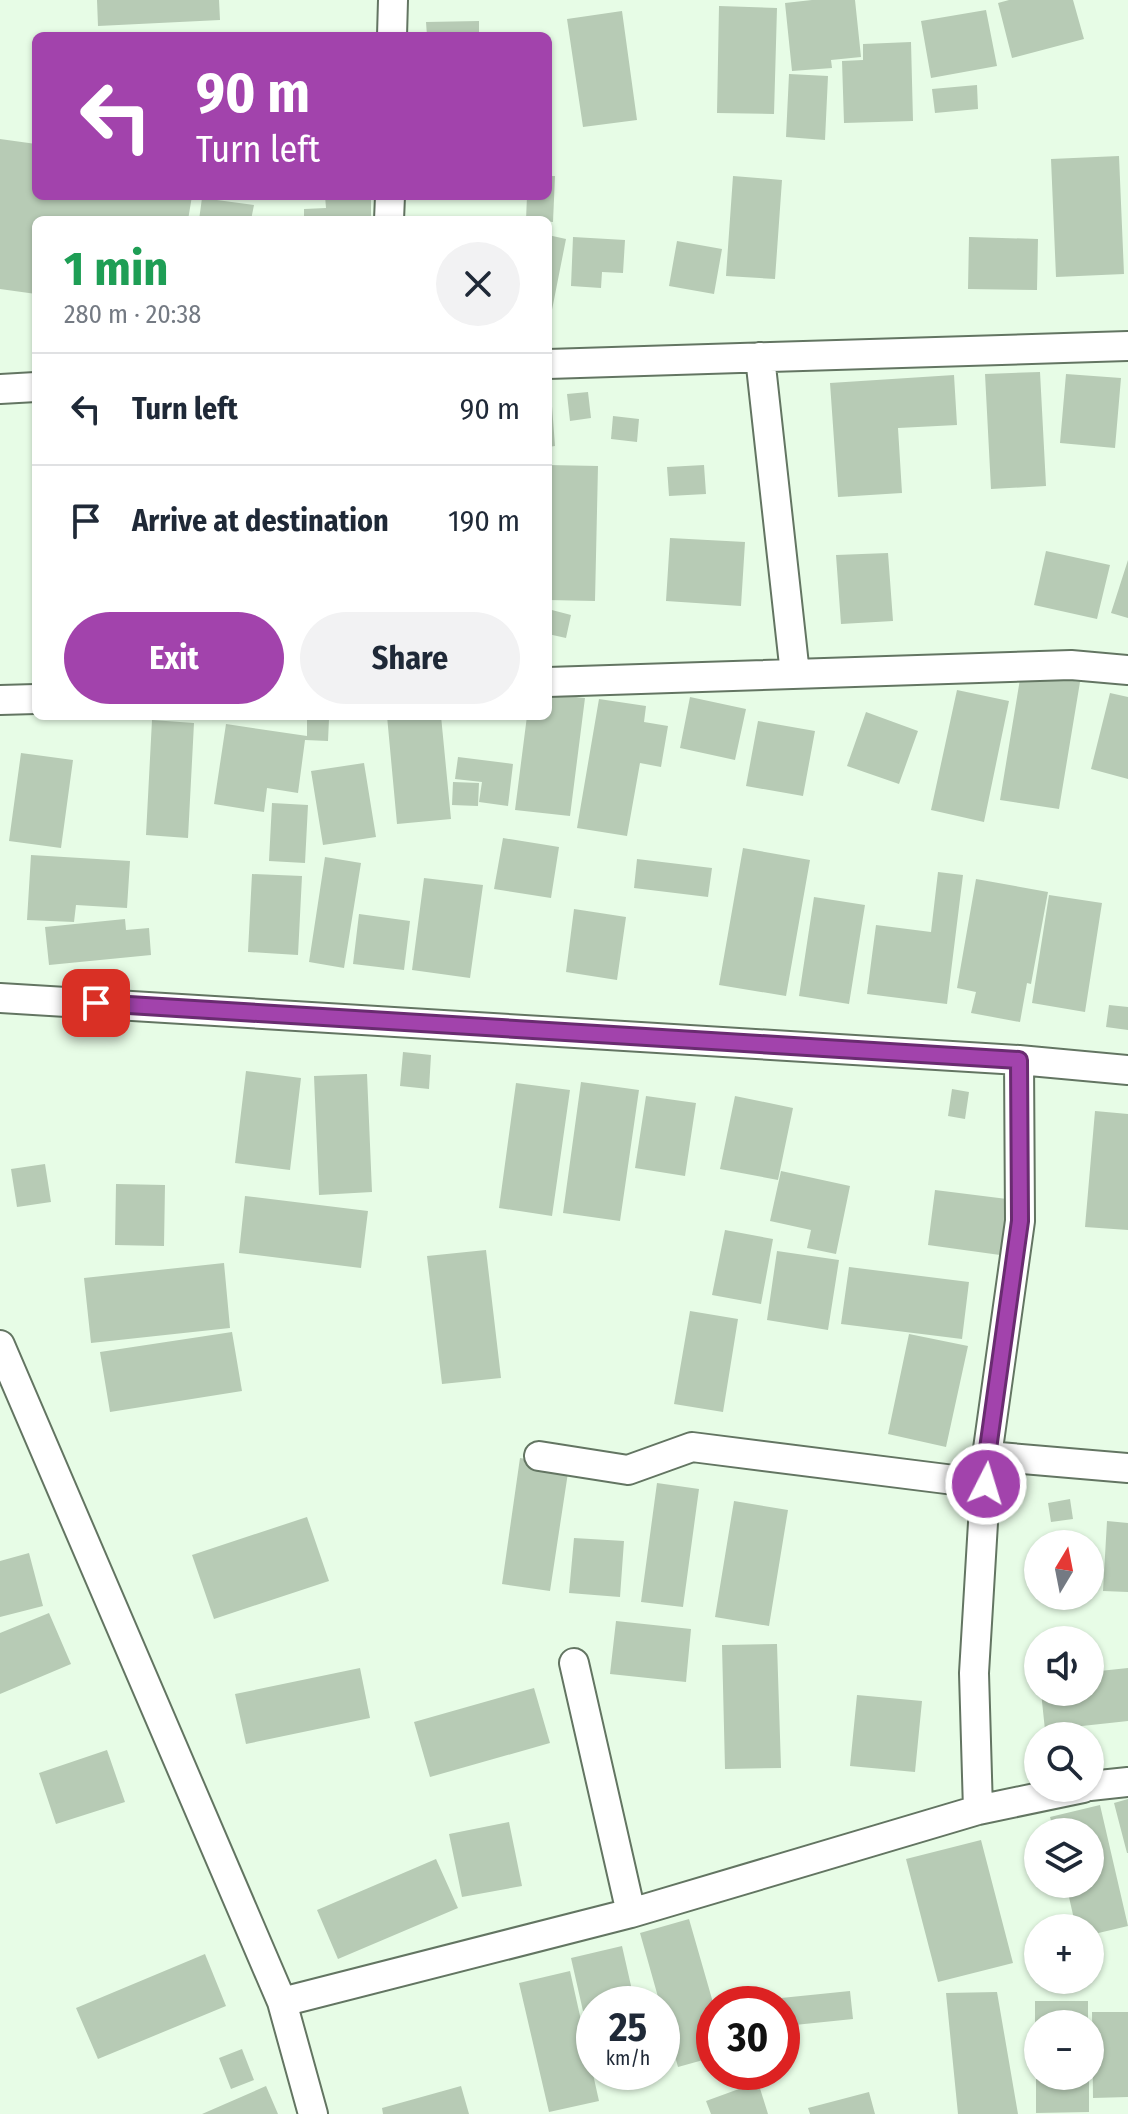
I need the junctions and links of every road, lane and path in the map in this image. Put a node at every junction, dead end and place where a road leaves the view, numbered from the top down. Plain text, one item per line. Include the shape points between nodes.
1 (393, 0) edge
2 (392, 32) edge
3 (1128, 346) edge
4 (760, 357) junction
5 (552, 364) edge
6 (32, 387) edge
7 (0, 389) edge
8 (1128, 670) edge
9 (795, 674) junction
10 (552, 682) edge
11 (32, 699) edge
12 (0, 700) edge
13 (0, 998) edge
14 (1019, 1060) junction
15 (1128, 1070) edge
16 (0, 1345) edge
17 (539, 1456) dead end
18 (1128, 1468) edge
19 (986, 1470) junction
20 (574, 1663) dead end
21 (1128, 1782) edge
22 (1104, 1785) edge
23 (1024, 1800) edge
24 (978, 1810) junction
25 (631, 1913) junction
26 (282, 2002) junction
27 (313, 2114) edge

1 - 2 street
3 - 4 street
4 - 5 street
4 - 9 street
6 - 7 street
8 - 9 street via 1071,665
9 - 10 street
11 - 12 street
13 - 14 street
14 - 15 street
14 - 19 street via 1020,1221
16 - 26 street
17 - 19 street via 628,1470 692,1447
18 - 19 street
19 - 24 street via 974,1673
20 - 25 street
21 - 22 street
23 - 24 street
24 - 25 street
25 - 26 street
26 - 27 street

